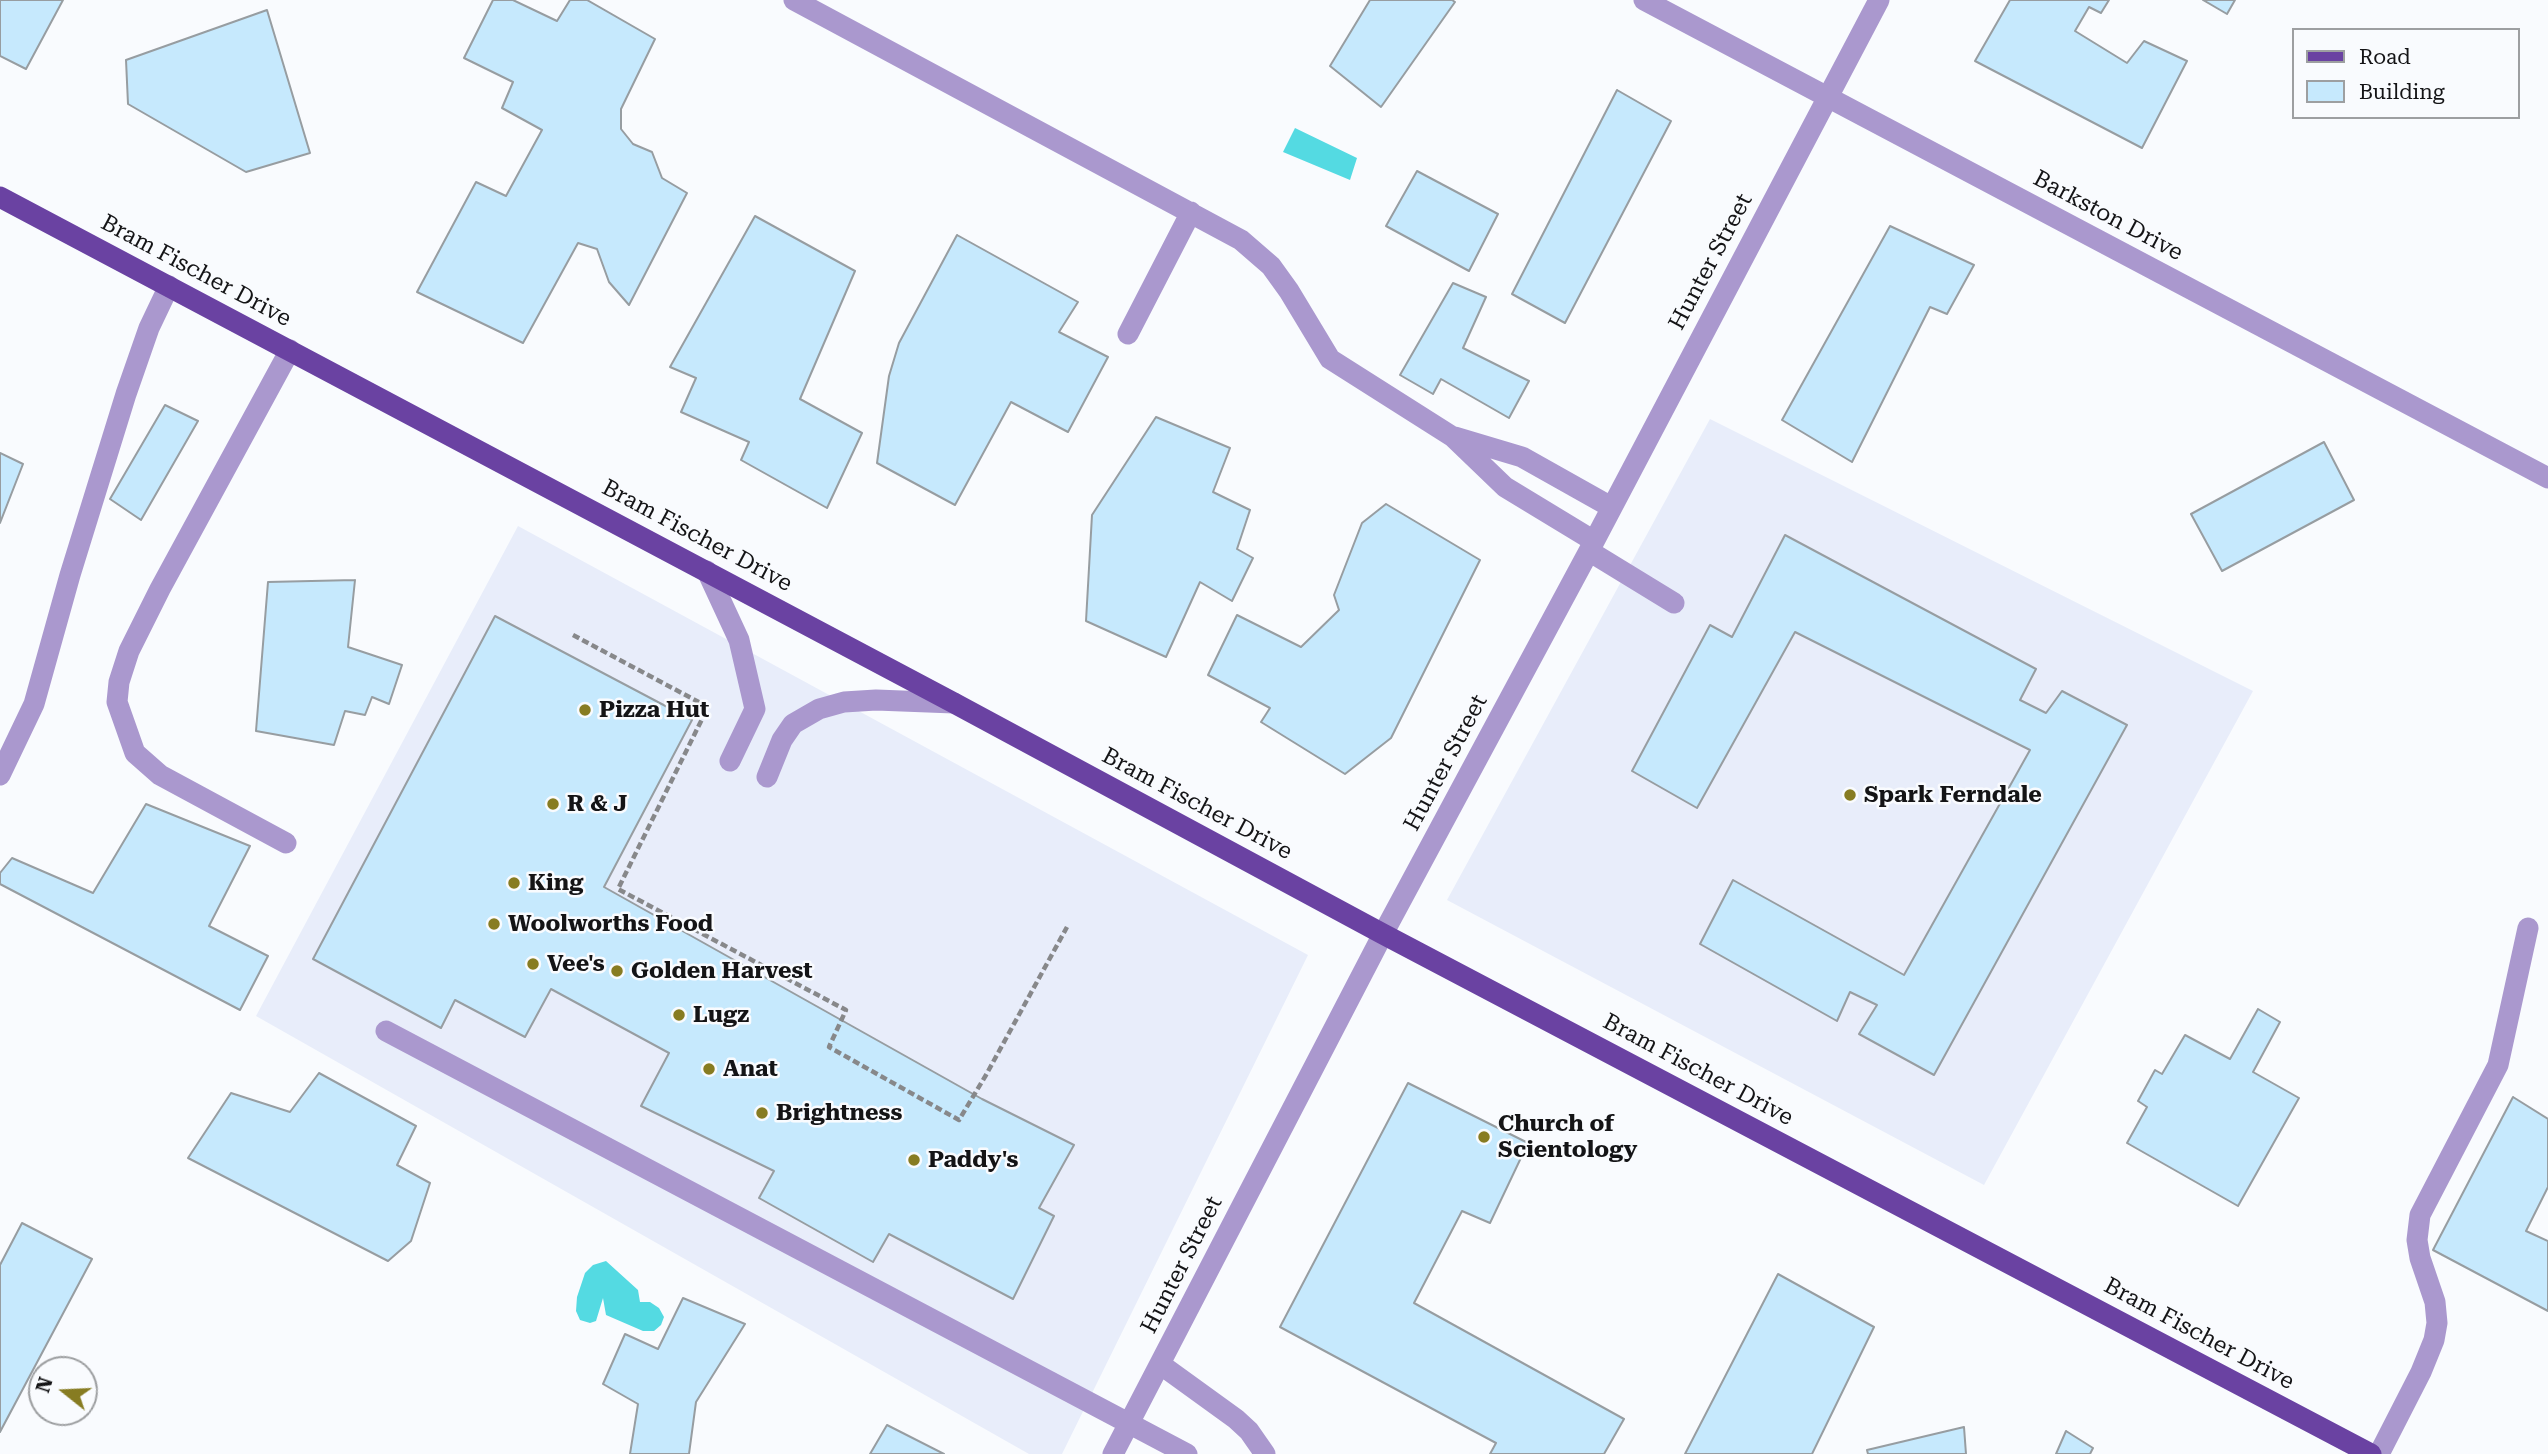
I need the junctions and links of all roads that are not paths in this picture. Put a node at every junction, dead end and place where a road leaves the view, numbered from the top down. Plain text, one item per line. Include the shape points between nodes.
1 (794, 0) edge
2 (1644, 0) edge
3 (1879, 0) edge
4 (1828, 98) junction
5 (0, 197) edge
6 (1191, 212) junction
7 (169, 286) junction
8 (1128, 334) dead end
9 (290, 350) junction
10 (1453, 437) junction
11 (2548, 478) edge
12 (1611, 507) junction
13 (1591, 546) junction
14 (707, 571) junction
15 (1674, 603) dead end
16 (954, 703) junction
17 (730, 761) dead end
18 (0, 775) edge
19 (767, 777) dead end
20 (286, 844) dead end
21 (2528, 928) dead end
22 (1383, 934) junction
23 (386, 1031) dead end
24 (1160, 1364) junction
25 (1129, 1424) junction
26 (1113, 1454) edge
27 (1186, 1454) edge
28 (1265, 1454) edge
29 (2371, 1454) edge
30 (2379, 1454) edge

1 - 6 street
2 - 4 street, Barkston Drive
3 - 4 street, Hunter Street
4 - 11 street, Barkston Drive
4 - 12 street, Hunter Street
5 - 7 main road, Bram Fischer Drive
6 - 8 street
6 - 10 street via 1241,240 1271,266 1330,359
7 - 9 main road, Bram Fischer Drive
7 - 18 street via 126,394 34,704
9 - 14 main road, Bram Fischer Drive
9 - 20 street via 129,651 117,702 135,753 160,775
10 - 12 street via 1522,457
10 - 13 street via 1505,487
12 - 13 street, Hunter Street
13 - 15 street
13 - 22 street, Hunter Street
14 - 16 main road, Bram Fischer Drive
14 - 17 street via 739,640 755,709
16 - 19 street via 876,700 818,709 793,724
16 - 22 main road, Bram Fischer Drive
21 - 30 street via 2498,1065 2420,1215 2417,1240 2437,1323 2421,1372
22 - 24 street, Hunter Street
22 - 29 main road, Bram Fischer Drive
23 - 25 street
24 - 25 street, Hunter Street
24 - 28 street via 1236,1419
25 - 26 street, Hunter Street
25 - 27 street

